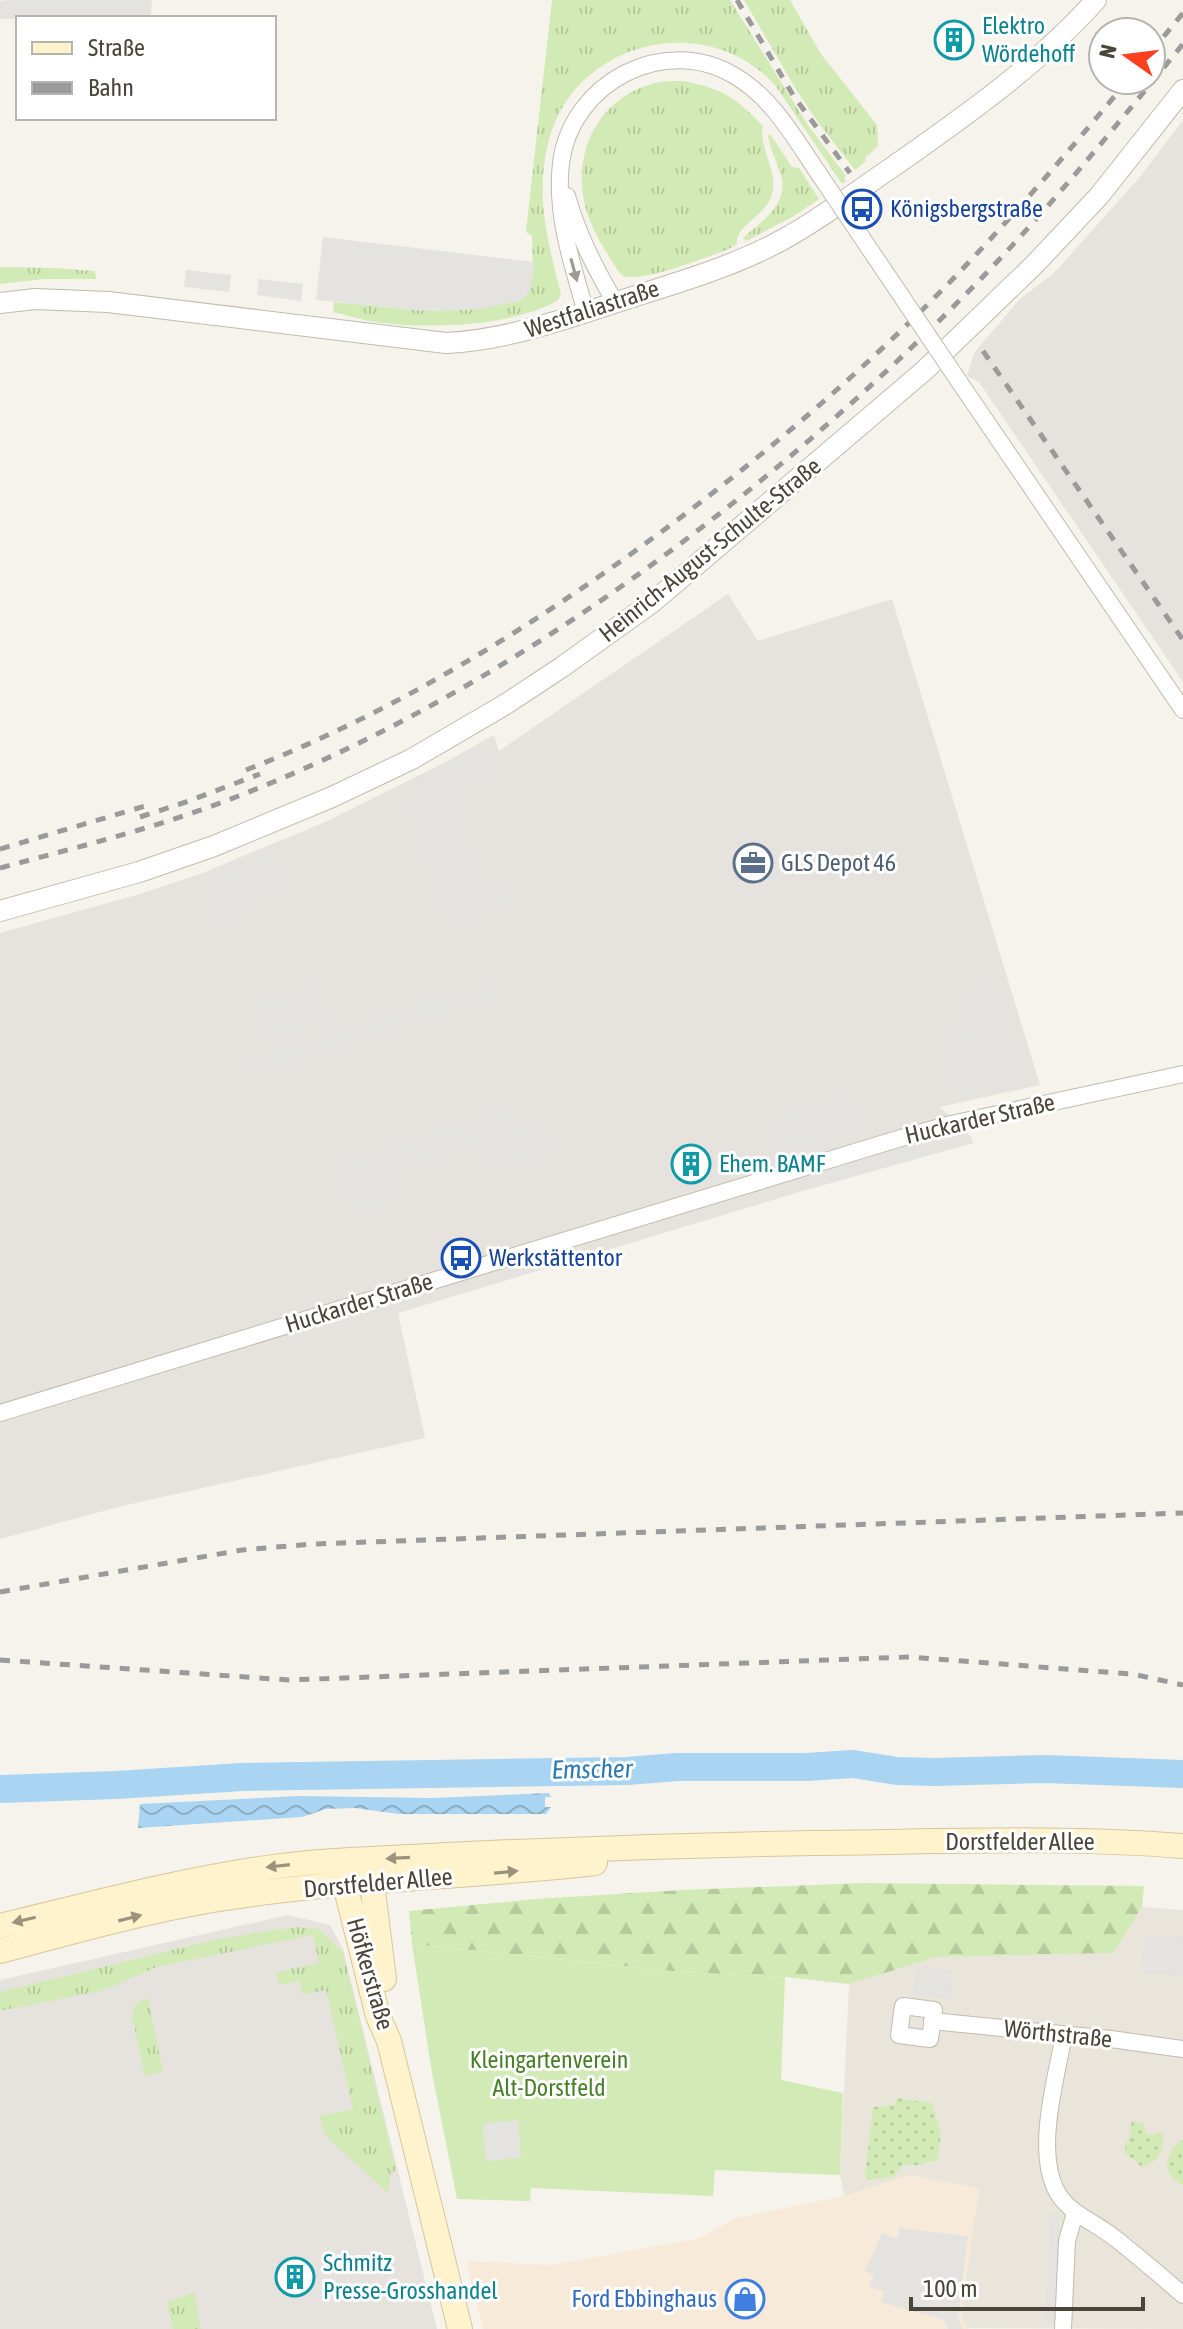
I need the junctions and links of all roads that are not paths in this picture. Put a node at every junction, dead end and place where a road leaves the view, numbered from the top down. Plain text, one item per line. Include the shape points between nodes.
1 (1096, 0) edge
2 (1183, 90) edge
3 (560, 172) junction
4 (615, 302) junction
5 (0, 303) edge
6 (586, 312) junction
7 (1183, 710) edge
8 (0, 911) edge
9 (1183, 1074) edge
10 (0, 1413) edge
11 (761, 1844) junction
12 (1183, 1846) edge
13 (356, 1859) junction
14 (372, 1883) junction
15 (345, 1885) junction
16 (0, 1926) edge
17 (0, 1951) edge
18 (932, 2021) dead end
19 (1064, 2035) junction
20 (389, 2041) junction
21 (1183, 2049) edge
22 (1075, 2213) junction
23 (1183, 2295) edge
24 (460, 2329) edge
25 (1063, 2329) edge

1 - 4 street, Westfaliastraße via 1003,87 817,219 746,257
2 - 8 street, Heinrich-August-Schulte-Straße via 1099,196 925,370 654,601 562,667 412,759 320,803 139,872
3 - 4 street via 576,228
3 -> 6 street via 561,218
3 - 7 street, bridge via 572,126 597,91 632,69 686,60 726,71 753,88 782,120
4 - 6 street, Westfaliastraße
5 - 6 street, Westfaliastraße via 108,302 446,343 521,332
9 - 10 street, Huckarder Straße via 901,1138
11 - 12 main road, Dorstfelder Allee via 1011,1841
11 -> 13 main road, Dorstfelder Allee
14 -> 11 main road, Dorstfelder Allee
13 - 14 main road, Höfkerstraße
13 - 15 main road, Höfkerstraße
13 -> 16 main road, Dorstfelder Allee via 265,1868
14 - 15 main road, Dorstfelder Allee
14 - 20 main road, Höfkerstraße via 391,2018
17 -> 15 main road, Dorstfelder Allee via 183,1906
15 - 20 main road, Höfkerstraße
18 - 19 street, Wörthstraße
19 - 21 street, Wörthstraße
19 - 22 street via 1046,2140 1055,2188
20 - 24 main road, Höfkerstraße
22 - 23 street via 1113,2236
22 - 25 street via 1067,2241

